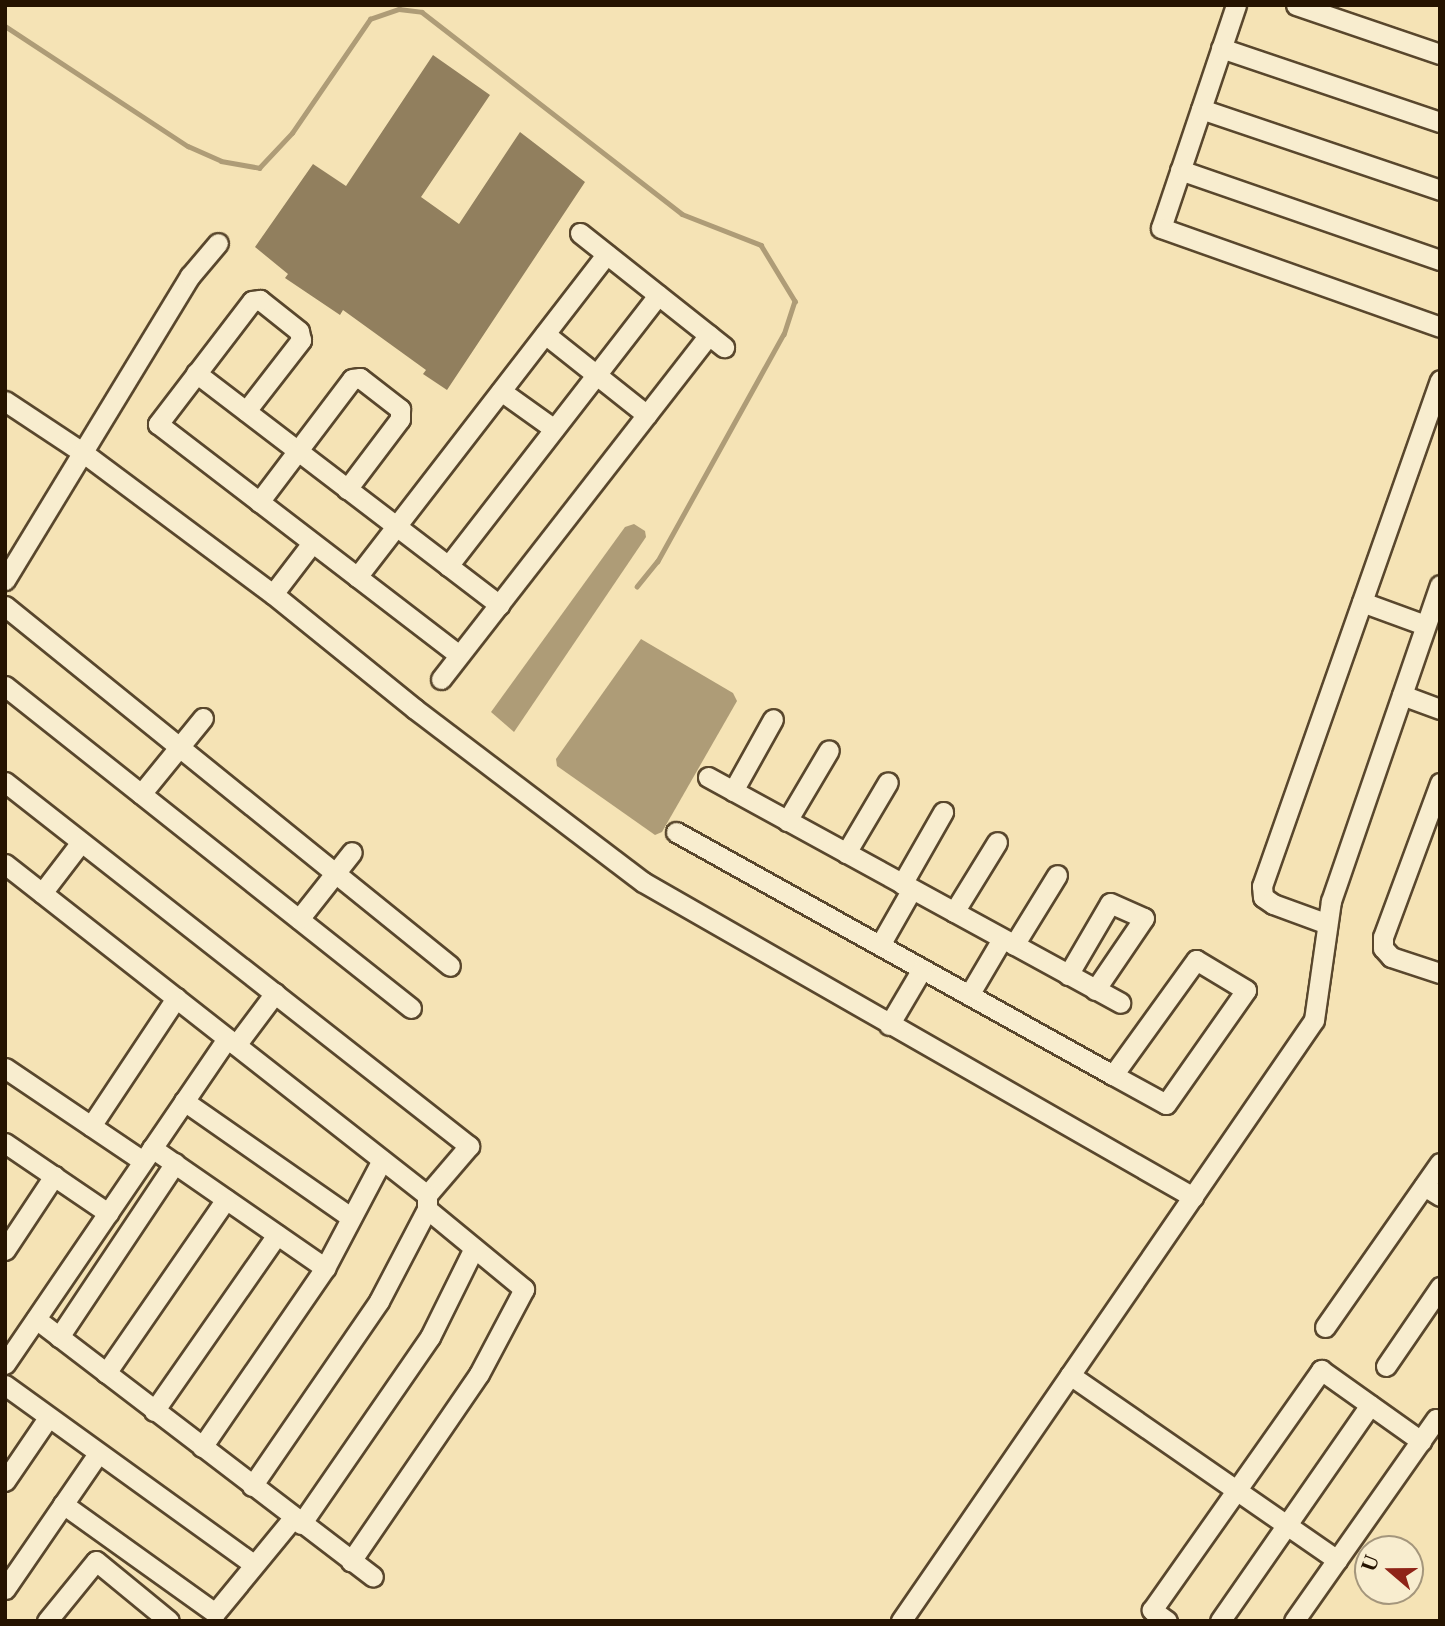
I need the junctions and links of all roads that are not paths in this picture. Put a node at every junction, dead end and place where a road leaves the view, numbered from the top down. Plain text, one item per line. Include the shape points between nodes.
1 (1236, 5) edge
2 (1296, 5) edge
3 (1222, 48) junction
4 (1440, 54) edge
5 (1201, 109) junction
6 (1440, 122) edge
7 (1180, 170) junction
8 (1440, 190) edge
9 (580, 233) dead end
10 (218, 243) dead end
11 (607, 254) junction
12 (1440, 260) edge
13 (658, 295) junction
14 (1440, 327) edge
15 (545, 334) junction
16 (196, 373) junction
17 (596, 374) junction
18 (1440, 380) edge
19 (501, 391) junction
20 (5, 401) edge
21 (246, 411) junction
22 (648, 415) junction
23 (554, 429) junction
24 (298, 451) junction
25 (85, 454) junction
26 (347, 489) junction
27 (259, 502) junction
28 (396, 526) junction
29 (312, 543) junction
30 (448, 566) junction
31 (357, 577) junction
32 (5, 580) edge
33 (1440, 585) edge
34 (273, 594) junction
35 (1362, 602) junction
36 (499, 605) junction
37 (5, 606) edge
38 (1425, 625) junction
39 (459, 656) junction
40 (441, 679) dead end
41 (5, 686) edge
42 (1402, 695) junction
43 (1440, 709) edge
44 (204, 718) dead end
45 (774, 719) dead end
46 (180, 747) junction
47 (829, 750) dead end
48 (708, 777) dead end
49 (5, 782) edge
50 (888, 782) dead end
51 (1440, 783) edge
52 (733, 791) junction
53 (141, 794) junction
54 (943, 812) dead end
55 (787, 821) junction
56 (676, 832) dead end
57 (81, 842) junction
58 (998, 842) dead end
59 (352, 852) dead end
60 (846, 853) junction
61 (5, 864) edge
62 (336, 873) junction
63 (1058, 875) dead end
64 (907, 887) junction
65 (42, 893) junction
66 (954, 912) junction
67 (299, 919) junction
68 (1325, 923) junction
69 (1008, 942) junction
70 (880, 945) junction
71 (450, 966) dead end
72 (922, 969) junction
73 (1440, 973) edge
74 (1068, 975) junction
75 (1095, 990) junction
76 (275, 993) junction
77 (969, 995) junction
78 (176, 998) junction
79 (1120, 1003) dead end
80 (411, 1008) dead end
81 (889, 1025) junction
82 (231, 1042) junction
83 (5, 1068) edge
84 (1113, 1075) junction
85 (184, 1101) junction
86 (91, 1126) junction
87 (5, 1143) edge
88 (148, 1154) junction
89 (382, 1160) junction
90 (175, 1163) junction
91 (1440, 1163) edge
92 (54, 1176) junction
93 (1432, 1191) edge
94 (1193, 1198) junction
95 (226, 1199) junction
96 (427, 1202) junction
97 (108, 1213) junction
98 (350, 1217) junction
99 (277, 1235) junction
100 (474, 1248) junction
101 (5, 1250) edge
102 (325, 1268) junction
103 (1440, 1287) edge
104 (36, 1319) junction
105 (1325, 1327) dead end
106 (58, 1337) junction
107 (5, 1364) edge
108 (1386, 1366) dead end
109 (106, 1373) junction
110 (1070, 1375) junction
111 (5, 1385) edge
112 (1370, 1405) junction
113 (154, 1411) junction
114 (1438, 1414) edge
115 (48, 1418) junction
116 (1421, 1441) junction
117 (202, 1447) junction
118 (97, 1455) junction
119 (5, 1481) edge
120 (252, 1486) junction
121 (1237, 1490) junction
122 (63, 1504) junction
123 (297, 1521) junction
124 (1286, 1525) junction
125 (1337, 1560) junction
126 (351, 1561) junction
127 (253, 1564) junction
128 (373, 1577) dead end
129 (5, 1589) edge
130 (57, 1617) edge
131 (169, 1621) edge
132 (901, 1621) edge
133 (1167, 1621) edge
134 (1220, 1621) edge
135 (1294, 1621) edge

1 - 3 street
2 - 4 street
3 - 5 street
3 - 6 street
5 - 7 street
5 - 8 street
7 - 12 street
7 - 14 street via 1161,228
9 - 11 street
10 - 25 street via 190,276
11 - 13 street
11 - 15 street
13 - 17 street
13 - 22 street via 717,341
15 - 17 street
15 - 19 street
16 - 21 street
16 - 21 street via 252,301 260,300 299,331 301,340
16 - 27 street via 158,424
17 - 22 street
17 - 23 street
18 - 35 street
19 - 23 street
19 - 28 street
20 - 25 street
21 - 24 street
22 - 36 street
23 - 30 street
24 - 26 street
24 - 26 street via 352,379 360,378 400,409 400,419
24 - 27 street
25 - 32 street
25 - 34 street
26 - 28 street
27 - 29 street
28 - 30 street
28 - 31 street
29 - 31 street
29 - 34 street
30 - 36 street
31 - 39 street
33 - 38 street
34 - 81 street via 415,709 643,882
35 - 38 street
35 - 68 street via 1262,886 1263,897 1273,904
36 - 39 street
37 - 46 street
38 - 42 street
39 - 40 street
41 - 53 street
42 - 43 street
42 - 68 street
44 - 46 street
45 - 52 street
46 - 53 street
46 - 62 street
47 - 55 street
48 - 52 street
49 - 57 street
50 - 60 street
51 - 73 street via 1383,937 1383,948 1391,957
52 - 55 street
53 - 67 street
54 - 64 street
55 - 60 street
56 - 70 street
57 - 65 street
57 - 76 street
58 - 66 street
59 - 62 street
60 - 64 street
61 - 65 street
62 - 67 street
62 - 71 street
63 - 69 street
64 - 66 street
64 - 70 street
65 - 78 street
66 - 69 street
67 - 80 street
68 - 94 street via 1321,993 1314,1020
69 - 74 street
69 - 77 street
70 - 72 street
72 - 77 street
72 - 81 street
74 - 75 street
74 - 75 street via 1110,903 1144,918
75 - 79 street
76 - 82 street
76 - 96 street via 469,1146
77 - 84 street
78 - 82 street
78 - 86 street
81 - 94 street
82 - 85 street
82 - 89 street
83 - 86 street
84 - 84 street via 1166,1104 1246,990 1196,960
85 - 88 street
85 - 98 street
86 - 88 street
87 - 92 street
88 - 90 street
88 - 97 street
89 - 96 street
89 - 98 street
90 - 95 street
90 - 106 street
91 - 93 street
92 - 97 street
92 - 101 street
93 - 105 street
94 - 110 street
95 - 99 street
95 - 109 street
96 - 100 street
96 - 120 street via 379,1301
97 - 104 street
98 - 102 street
99 - 102 street
99 - 113 street
100 - 123 street via 430,1337
100 - 126 street via 524,1289 480,1374
102 - 117 street
103 - 108 street
104 - 106 street
104 - 107 street
106 - 109 street
109 - 113 street
110 - 121 street
110 - 132 street
111 - 115 street
112 - 116 street
112 - 121 street via 1321,1370
112 - 124 street
113 - 117 street
114 - 116 street
115 - 118 street
115 - 119 street
116 - 125 street
117 - 120 street
118 - 122 street
118 - 127 street
120 - 123 street
121 - 124 street
121 - 133 street via 1152,1610
122 - 127 street via 215,1614
122 - 129 street
123 - 126 street
123 - 127 street
124 - 125 street
124 - 134 street
125 - 135 street
126 - 128 street
130 - 131 street via 96,1561

